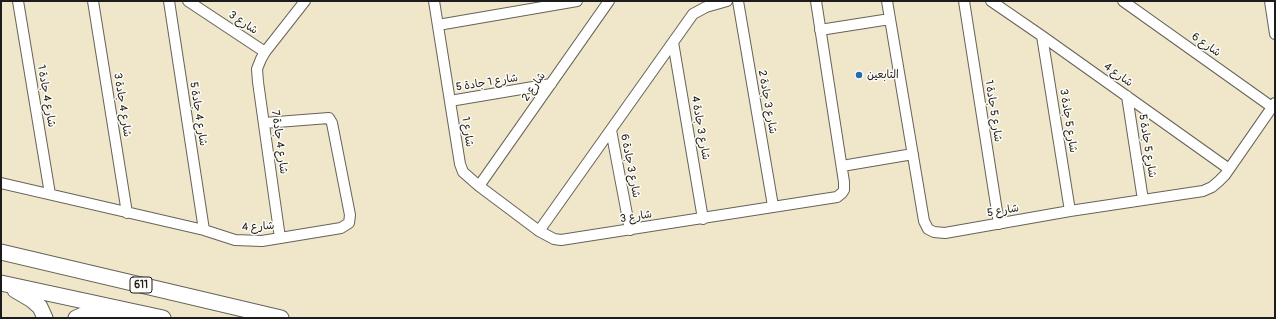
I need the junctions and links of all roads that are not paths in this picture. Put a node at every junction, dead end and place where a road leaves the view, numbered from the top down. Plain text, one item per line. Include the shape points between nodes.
1 (18, 1) edge
2 (93, 1) edge
3 (169, 1) edge
4 (188, 1) edge
5 (305, 1) edge
6 (434, 1) edge
7 (578, 1) edge
8 (609, 1) edge
9 (727, 1) edge
10 (738, 1) edge
11 (816, 1) edge
12 (887, 1) edge
13 (964, 1) edge
14 (991, 1) edge
15 (1123, 1) edge
16 (1270, 1) edge
17 (890, 18) junction
18 (438, 25) junction
19 (820, 30) junction
20 (1275, 34) edge
21 (1042, 36) junction
22 (673, 42) junction
23 (265, 52) junction
24 (551, 84) junction
25 (1127, 96) junction
26 (450, 100) junction
27 (1274, 105) edge
28 (264, 123) junction
29 (611, 130) junction
30 (913, 154) junction
31 (842, 166) junction
32 (1229, 169) junction
33 (1, 183) edge
34 (479, 186) junction
35 (50, 194) junction
36 (1143, 200) junction
37 (773, 206) junction
38 (1070, 211) junction
39 (127, 213) junction
40 (703, 219) junction
41 (999, 224) junction
42 (204, 230) junction
43 (630, 230) junction
44 (539, 231) junction
45 (280, 238) junction
46 (1, 252) edge
47 (4, 283) edge
48 (139, 313) junction
49 (45, 318) edge
50 (76, 318) edge
51 (163, 318) edge
52 (281, 318) edge

1 - 35 street, شارع 4 جادة 1
2 - 39 street, شارع 4 جادة 3
3 - 42 street, شارع 4 جادة 5
4 - 23 street, شارع 3
5 - 23 street
6 - 18 street, شارع 1
7 - 18 street
8 - 24 street, شارع 2
9 - 22 street via 693,14
10 - 37 street, شارع 3 جادة 2
11 - 19 street, شارع 3
12 - 17 street, شارع 5
13 - 41 street, شارع 5 جادة 1
14 - 21 street, شارع 4
15 - 27 street, شارع 6
16 - 20 street
17 - 19 street
17 - 30 street, شارع 5
18 - 26 street, شارع 1
19 - 31 street, شارع 3
21 - 25 street, شارع 4
21 - 38 street, شارع 5 جادة 3
22 - 29 street
22 - 40 street, شارع 3 جادة 4
23 - 28 street, شارع 4 جادة 7 via 257,69
24 - 26 street, شارع 1 جادة 5
24 - 34 street, شارع 2
25 - 32 street, شارع 4
25 - 36 street, شارع 5 جادة 5
26 - 34 street, شارع 1 via 460,164 463,172
27 - 32 street, شارع 5
28 - 45 street, شارع 4 جادة 7
28 - 45 street, شارع 4 via 329,118 350,215 349,223 341,228
29 - 43 street, شارع 3 جادة 6
29 - 44 street
30 - 31 street
30 - 41 street, شارع 5 via 924,221 928,229 944,233
31 - 37 street, شارع 3 via 844,190 837,197
32 - 36 street, شارع 5 via 1212,187 1203,191
33 - 35 street, شارع 4
34 - 44 street, شارع 1
35 - 39 street, شارع 4
36 - 38 street, شارع 5
37 - 40 street, شارع 3
38 - 41 street, شارع 5
39 - 42 street, شارع 4
40 - 43 street, شارع 3
42 - 45 street, شارع 4 via 235,240 262,241
43 - 44 street, شارع 3 via 561,240
46 - 52 main road, 611
47 - 48 main road
47 - 49 main road via 32,300 40,307
48 - 50 main road via 83,315
48 - 51 main road

